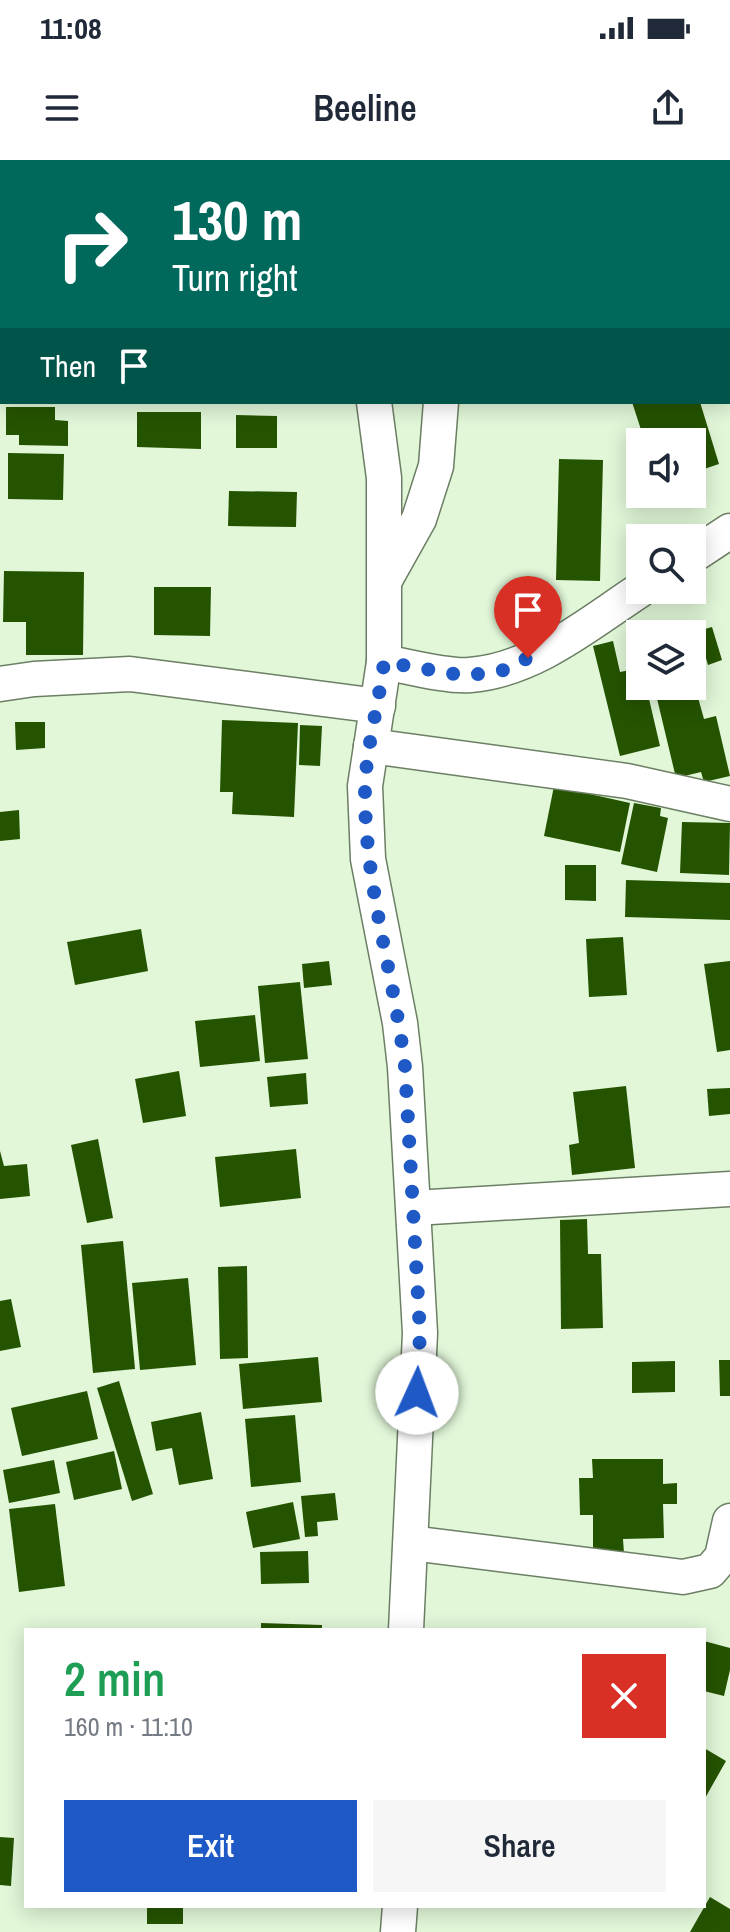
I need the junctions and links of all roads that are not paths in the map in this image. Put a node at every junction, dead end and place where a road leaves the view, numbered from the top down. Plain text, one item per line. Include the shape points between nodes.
1 (374, 404) edge
2 (441, 404) edge
3 (730, 531) edge
4 (706, 547) edge
5 (384, 581) junction
6 (626, 599) edge
7 (384, 662) junction
8 (0, 684) edge
9 (378, 706) junction
10 (371, 746) junction
11 (730, 804) edge
12 (730, 1189) edge
13 (414, 1208) junction
14 (730, 1521) edge
15 (411, 1543) junction
16 (406, 1628) edge
17 (400, 1908) edge
18 (398, 1932) edge

1 - 5 street via 384,478
2 - 5 street via 436,466 419,519
3 - 4 street
5 - 7 street
6 - 7 street via 552,647 504,670 466,676
7 - 9 street
8 - 9 street via 130,674
9 - 10 street
10 - 11 street via 627,781
10 - 13 street via 365,786 368,859 400,1023
12 - 13 street
13 - 15 street via 420,1333
14 - 15 street via 722,1557 710,1571 683,1577
15 - 16 street
17 - 18 street

